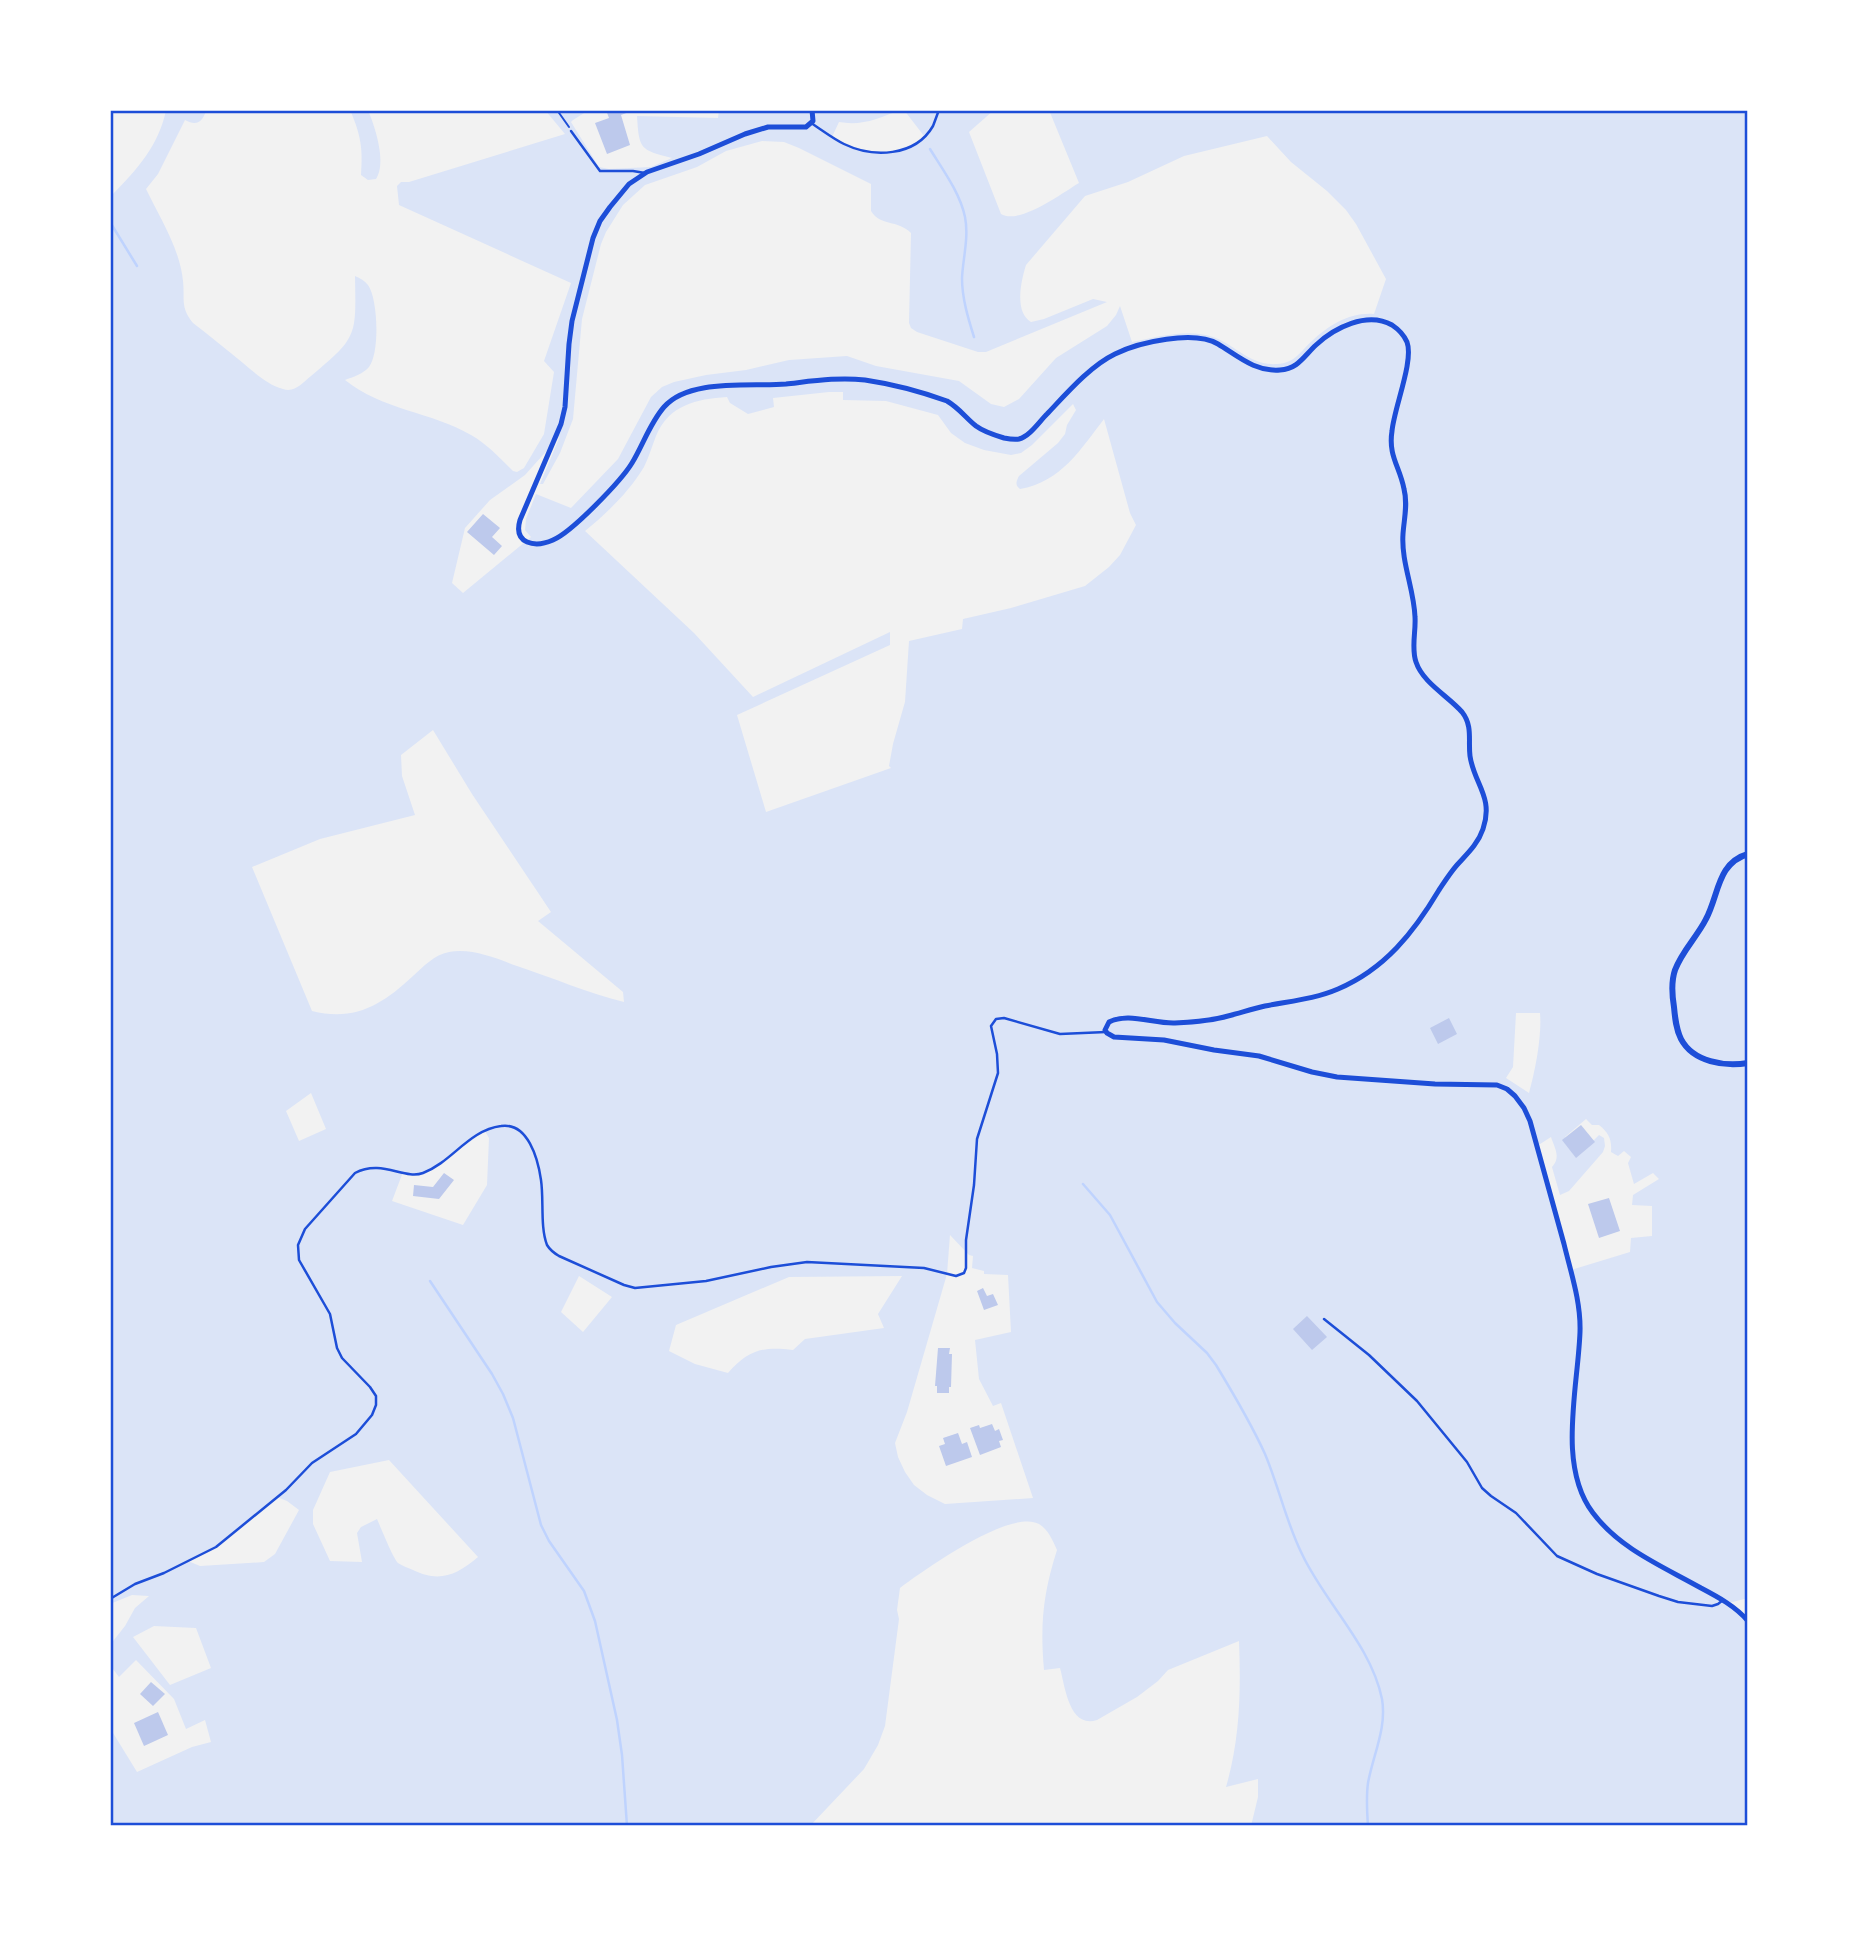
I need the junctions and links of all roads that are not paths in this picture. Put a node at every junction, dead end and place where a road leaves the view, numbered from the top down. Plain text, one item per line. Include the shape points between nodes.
1 (812, 110) edge
2 (939, 110) edge
3 (811, 123) junction
4 (571, 131) road end
5 (645, 173) junction
6 (1748, 855) edge
7 (1106, 1032) junction
8 (1748, 1063) edge
9 (1324, 1319) dead end
10 (110, 1599) edge
11 (1723, 1600) junction
12 (1748, 1621) edge

1 - 3 street
2 - 3 lane via 920,141 891,152 851,147
3 - 5 street via 802,128 757,130
4 - 5 lane via 600,171
5 - 7 street via 610,206 591,247 570,332 562,420 519,524 520,535 529,543 548,542 568,531 631,465 663,407 692,391 823,379 863,380 944,400 982,430 1017,439 1104,361 1136,347 1201,339 1247,363 1279,370 1297,365 1330,334 1362,321 1387,322 1404,336 1408,359 1391,445 1405,492 1403,544 1414,603 1415,657 1422,673 1468,723 1471,757 1486,802 1483,832 1407,937 1358,980 1315,997 1216,1019 1166,1023 1119,1018 1108,1022
6 - 8 main road via 1724,871 1706,919 1677,966 1672,996 1679,1034 1689,1049 1717,1063
7 - 10 lane via 1067,1035 1004,1018 993,1022 998,1073 977,1139 964,1273 956,1276 925,1268 807,1262 706,1281 641,1288 624,1285 550,1249 539,1168 526,1138 510,1126 481,1132 422,1174 374,1168 355,1173 306,1229 297,1251 330,1314 342,1358 376,1396 372,1415 356,1434 312,1463 216,1547
7 - 11 street via 1114,1037 1164,1040 1259,1056 1329,1076 1491,1084 1513,1093 1530,1121 1577,1300 1580,1334 1573,1439 1580,1492 1598,1520 1625,1545
9 - 11 lane via 1369,1354 1417,1401 1482,1488 1516,1513 1558,1556 1669,1599 1712,1606
11 - 12 street

